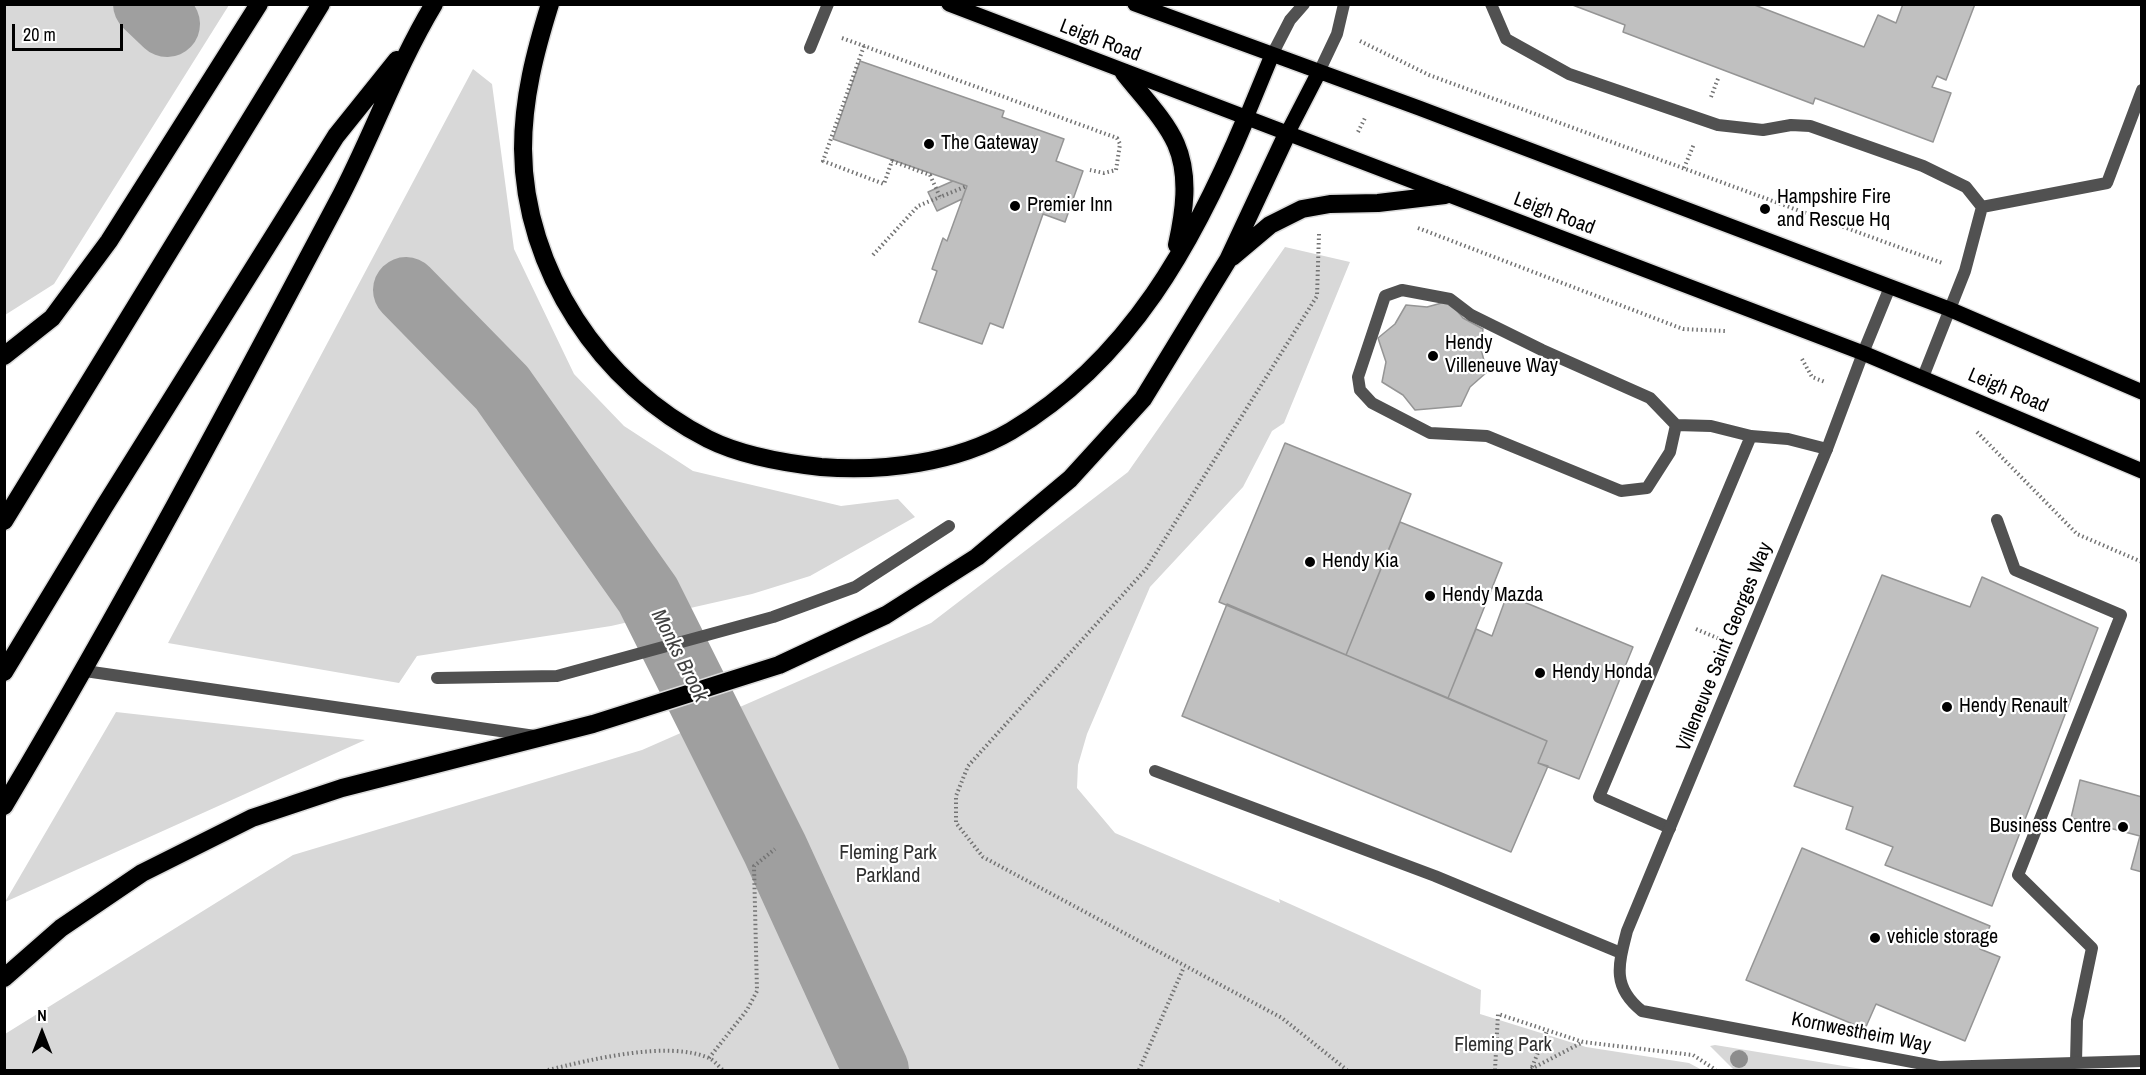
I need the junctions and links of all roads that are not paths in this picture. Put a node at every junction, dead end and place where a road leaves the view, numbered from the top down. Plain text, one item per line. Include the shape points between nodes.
1 (259, 4) edge
2 (321, 4) edge
3 (434, 4) edge
4 (550, 4) edge
5 (828, 4) edge
6 (949, 4) edge
7 (1135, 4) edge
8 (1304, 4) edge
9 (1344, 4) edge
10 (1491, 4) edge
11 (413, 40) junction
12 (810, 48) dead end
13 (1272, 55) junction
14 (1124, 72) junction
15 (1319, 72) junction
16 (2142, 90) edge
17 (1246, 118) junction
18 (1287, 134) junction
19 (1445, 195) junction
20 (1982, 207) junction
21 (1228, 260) junction
22 (1174, 261) junction
23 (1890, 287) junction
24 (1949, 309) junction
25 (1863, 353) junction
26 (4, 356) edge
27 (1923, 377) junction
28 (2142, 392) edge
29 (1676, 425) junction
30 (1751, 436) junction
31 (1827, 449) junction
32 (2142, 471) edge
33 (1997, 520) dead end
34 (4, 521) edge
35 (949, 526) dead end
36 (85, 671) junction
37 (4, 672) edge
38 (437, 678) dead end
39 (542, 737) junction
40 (1155, 771) dead end
41 (4, 806) edge
42 (1670, 828) junction
43 (1621, 953) junction
44 (4, 978) edge
45 (2142, 1061) edge
46 (2076, 1062) junction

1 - 26 highway via 109,241 52,318
2 - 34 highway
3 - 11 highway
4 - 22 highway via 532,62 524,122 529,199 540,245 579,327 621,376 664,414 711,441 784,463 845,469 891,467 957,454 1009,433 1100,363 1138,319
5 - 12 street
6 - 14 main road, Leigh Road
7 - 13 main road
8 - 13 street via 1290,20
9 - 15 street via 1338,34
10 - 20 street via 1506,39 1569,74 1718,125 1763,130 1810,126 1923,166 1966,187
11 - 36 highway via 365,149
11 - 37 highway via 336,136
13 - 15 main road
13 - 17 main road
14 - 17 main road, Leigh Road
14 - 22 highway via 1176,144 1185,208
15 - 18 main road
15 - 23 main road
16 - 20 street via 2108,183
17 - 18 main road, Leigh Road
17 - 22 highway via 1219,182
18 - 19 main road, Leigh Road
18 - 21 highway
19 - 21 highway via 1302,209 1270,225
19 - 25 main road, Leigh Road
20 - 24 street via 1965,271
21 - 39 highway via 1143,399 1070,479 976,557 886,615 779,665
23 - 24 main road
23 - 25 street, Villeneuve Saint Georges Way
24 - 27 street
24 - 28 main road
25 - 27 main road, Leigh Road
25 - 31 street, Villeneuve Saint Georges Way
27 - 32 main road, Leigh Road
29 - 29 street via 1650,398 1542,350 1472,315 1450,299 1402,290 1385,296 1358,377 1360,390 1372,402 1430,433 1487,436 1621,491 1647,488 1670,452
29 - 30 street via 1711,426
30 - 31 street via 1788,439
30 - 42 street via 1599,797
31 - 42 street, Villeneuve Saint Georges Way
33 - 46 street via 2015,570 2121,615 2018,875 2092,948 2077,1020
35 - 38 street via 855,587 773,617 557,676
36 - 39 street
36 - 41 highway
39 - 44 highway via 342,788 252,818 142,873 61,928
40 - 43 street via 1435,876
42 - 43 street, Villeneuve Saint Georges Way
43 - 46 street, Kornwestheim Way via 1620,977 1625,998 1642,1011 1939,1067
45 - 46 street, Kornwestheim Way

